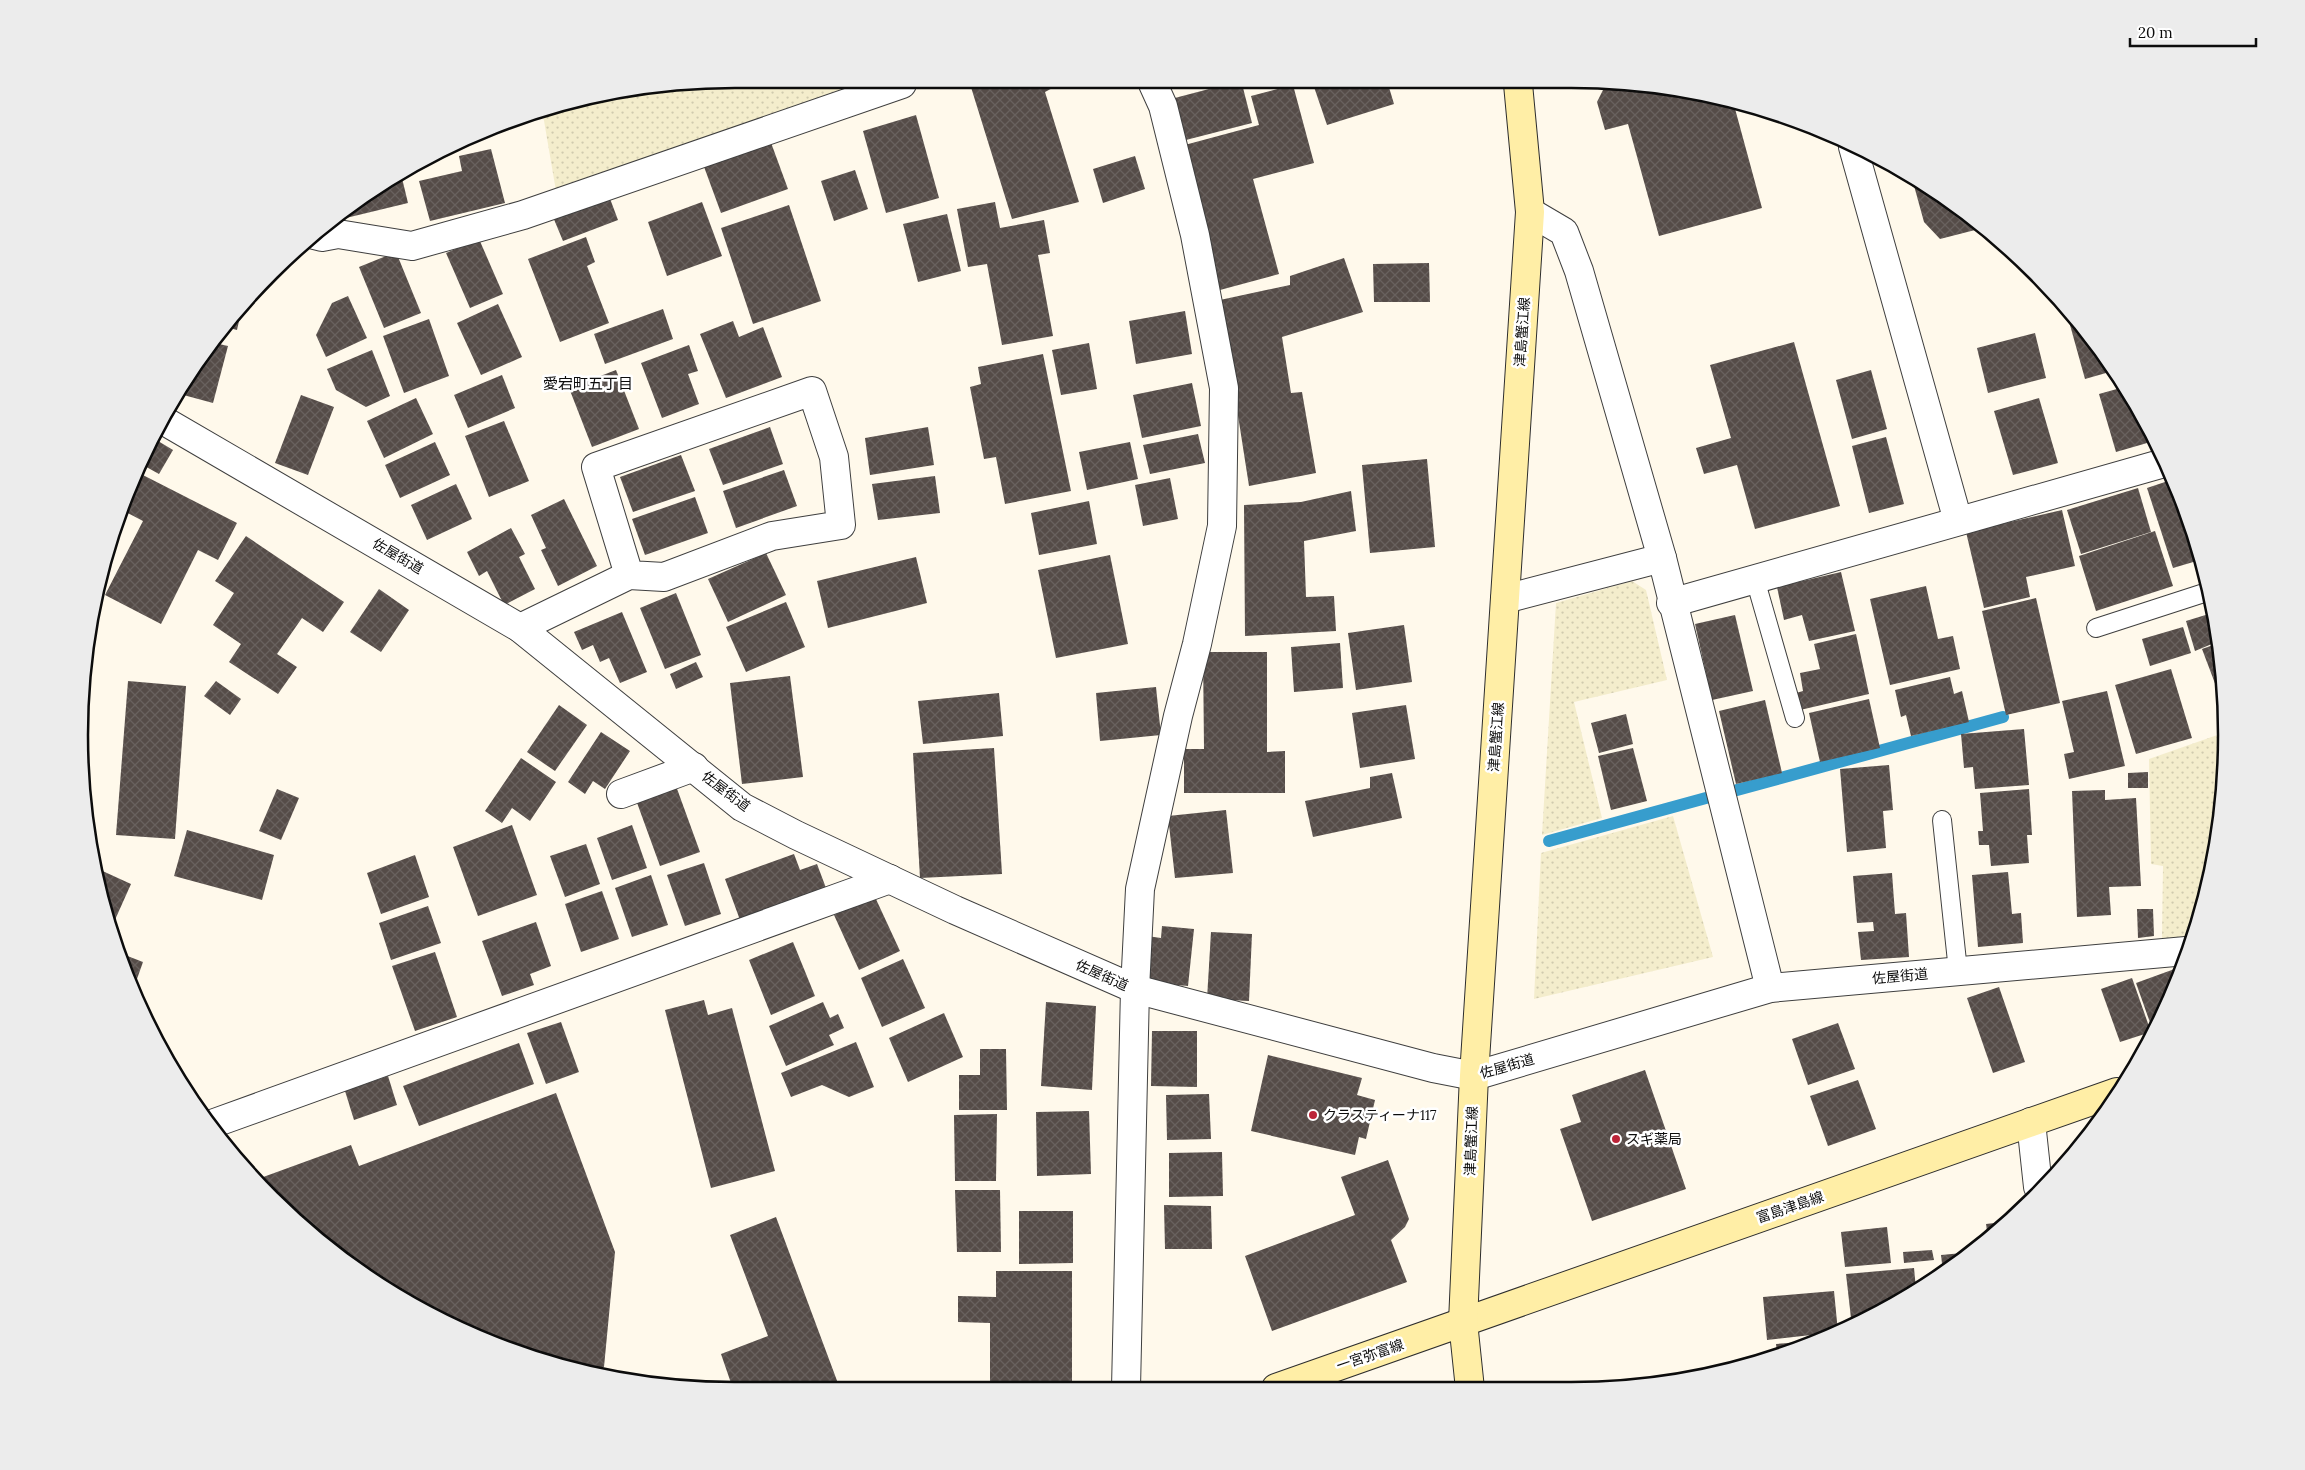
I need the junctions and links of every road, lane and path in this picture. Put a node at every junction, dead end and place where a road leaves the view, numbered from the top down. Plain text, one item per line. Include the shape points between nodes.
1 (890, 88) edge
2 (1155, 88) edge
3 (1518, 88) edge
4 (1855, 153) edge
5 (1530, 212) junction
6 (322, 237) edge
7 (168, 423) edge
8 (2158, 465) edge
9 (1958, 520) junction
10 (1662, 558) junction
11 (630, 575) junction
12 (1755, 579) junction
13 (2201, 594) edge
14 (1505, 599) junction
15 (1671, 603) junction
16 (520, 628) junction
17 (2096, 628) dead end
18 (1795, 718) dead end
19 (694, 767) junction
20 (621, 794) dead end
21 (1942, 820) dead end
22 (890, 879) junction
23 (2179, 952) edge
24 (1958, 971) junction
25 (1770, 988) junction
26 (1135, 989) junction
27 (1474, 1076) junction
28 (2108, 1095) edge
29 (216, 1122) edge
30 (2032, 1122) junction
31 (2038, 1183) edge
32 (1464, 1322) junction
33 (1126, 1382) edge
34 (1293, 1382) edge
35 (1469, 1382) edge

1 - 6 street via 523,215 412,246 338,234
2 - 26 street via 1163,106 1195,235 1224,388 1222,526 1140,889
3 - 5 main road, 津島蟹江線
4 - 9 street
5 - 10 street via 1564,232 1579,271
5 - 14 main road, 津島蟹江線
7 - 16 street, 佐屋街道
8 - 9 street
9 - 12 street
10 - 14 street
10 - 15 street
11 - 11 street via 664,577 772,536 841,525 834,457 812,391 596,467
11 - 16 street
12 - 15 street
12 - 18 lane
13 - 17 lane
14 - 27 main road, 津島蟹江線
15 - 25 street
16 - 19 street, 佐屋街道
19 - 20 street
19 - 22 street, 佐屋街道 via 742,807
21 - 24 lane
22 - 26 street, 佐屋街道
22 - 29 street
23 - 24 street, 佐屋街道
24 - 25 street, 佐屋街道
25 - 27 street, 佐屋街道
26 - 27 street, 佐屋街道
26 - 33 street
27 - 32 main road, 津島蟹江線
28 - 30 main road, 富島津島線
30 - 31 street
30 - 32 main road, 富島津島線
32 - 34 main road, 一宮弥富線
32 - 35 main road, 津島蟹江線

